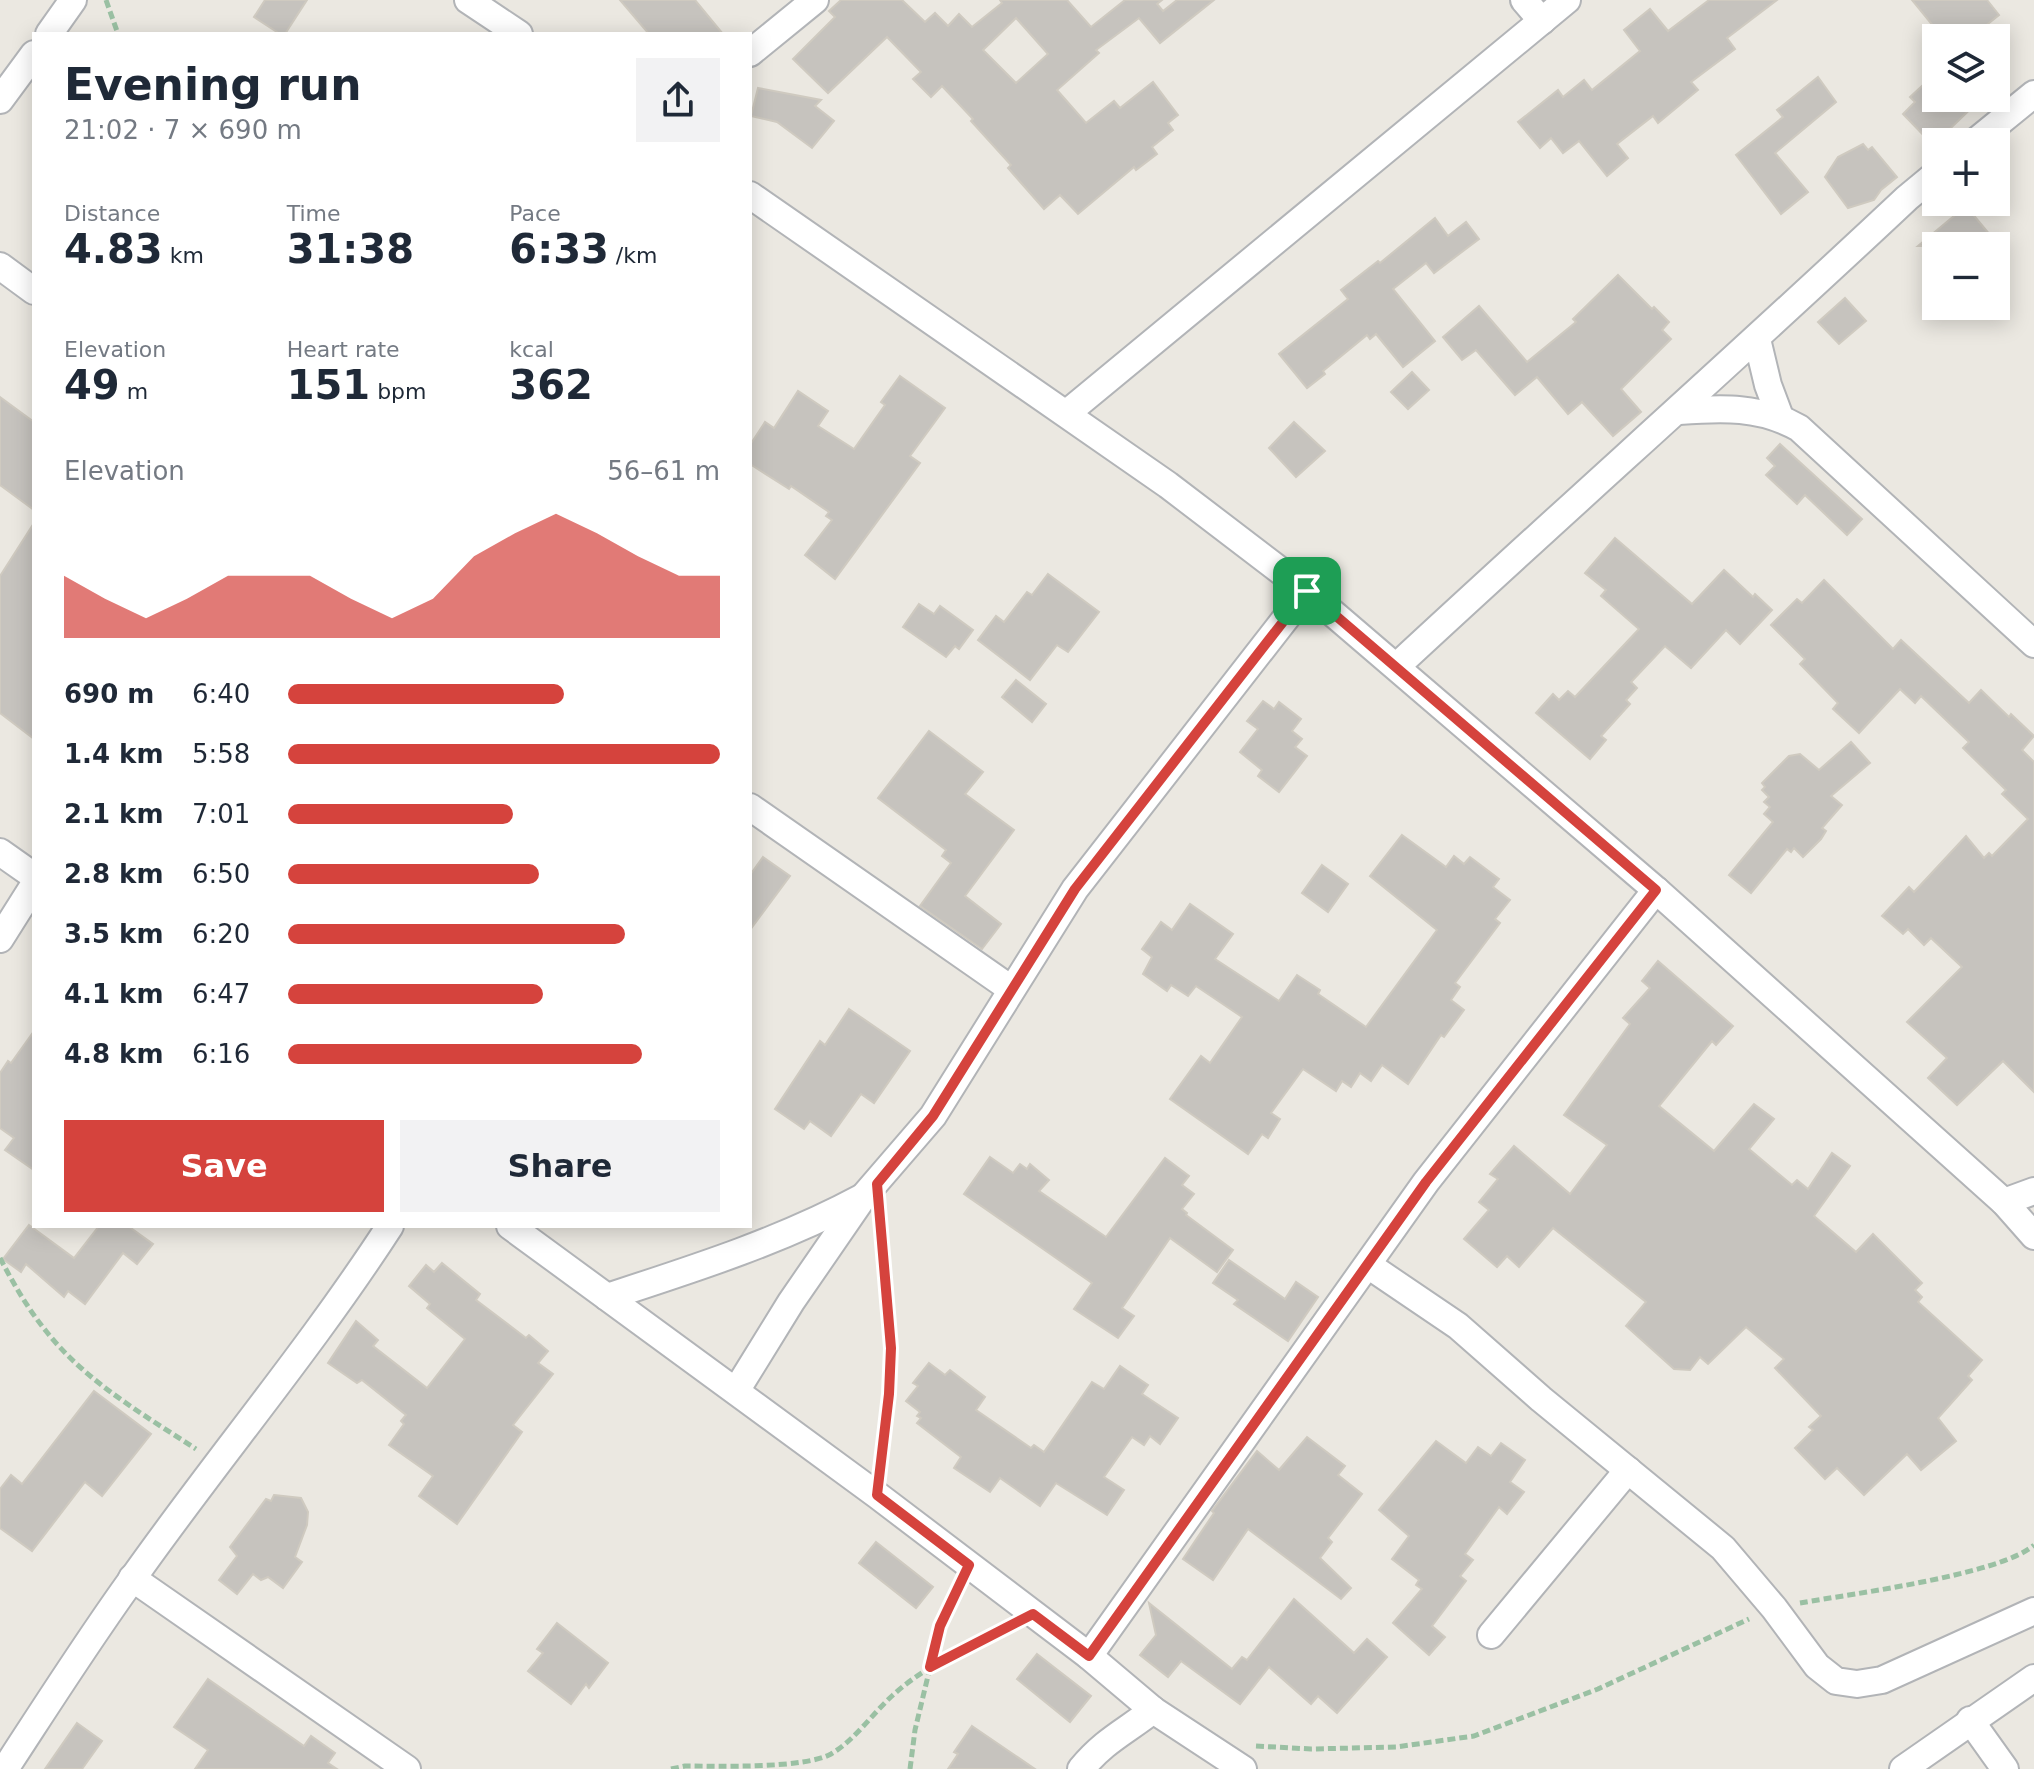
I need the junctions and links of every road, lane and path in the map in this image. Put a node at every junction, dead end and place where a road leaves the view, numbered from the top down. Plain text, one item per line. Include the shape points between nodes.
1 (73, 0) edge
2 (106, 0) edge
3 (468, 0) edge
4 (815, 0) edge
5 (1524, 0) edge
6 (1567, 0) edge
7 (1542, 21) junction
8 (50, 32) edge
9 (117, 32) edge
10 (516, 32) edge
11 (752, 51) edge
12 (32, 57) edge
13 (2034, 94) edge
14 (0, 100) edge
15 (1992, 128) edge
16 (1922, 186) edge
17 (752, 196) edge
18 (0, 266) edge
19 (32, 290) edge
20 (1757, 339) junction
21 (1679, 411) junction
22 (1067, 413) junction
23 (1780, 417) junction
24 (1307, 591) junction
25 (2034, 644) edge
26 (1397, 666) junction
27 (752, 808) edge
28 (0, 852) edge
29 (32, 875) edge
30 (32, 888) edge
31 (1656, 890) junction
32 (0, 939) edge
33 (1011, 989) junction
34 (870, 1190) junction
35 (2034, 1191) edge
36 (2004, 1202) junction
37 (389, 1228) edge
38 (513, 1228) edge
39 (2034, 1236) edge
40 (0, 1258) edge
41 (1368, 1265) junction
42 (607, 1297) junction
43 (736, 1391) junction
44 (217, 1463) junction
45 (1628, 1470) junction
46 (877, 1495) junction
47 (2034, 1545) edge
48 (969, 1565) junction
49 (132, 1578) junction
50 (1774, 1608) junction
51 (2034, 1611) edge
52 (1033, 1614) junction
53 (1491, 1635) dead end
54 (1089, 1656) junction
55 (930, 1667) junction
56 (2034, 1678) edge
57 (1153, 1710) junction
58 (1970, 1720) junction
59 (1247, 1757) edge
60 (5, 1769) edge
61 (407, 1769) edge
62 (671, 1769) edge
63 (910, 1769) edge
64 (1081, 1769) edge
65 (1903, 1769) edge
66 (2005, 1769) edge

1 - 8 street
2 - 9 path
3 - 10 street
4 - 11 street
5 - 7 street
6 - 7 street
7 - 22 street
12 - 14 street
13 - 15 street
16 - 20 street
17 - 22 street
18 - 19 street
20 - 21 street
20 - 23 street
21 - 23 street via 1744,409
21 - 26 street
22 - 24 street
23 - 25 street via 1814,440
24 - 26 street
24 - 33 street via 1075,889
26 - 31 street
27 - 33 street
28 - 29 street
30 - 32 street
31 - 36 street
31 - 41 street via 1426,1182
33 - 34 street via 933,1116
34 - 42 street via 798,1229
34 - 43 street
34 - 46 path via 891,1348
35 - 36 street
36 - 39 street
37 - 44 street via 344,1296
38 - 42 street
40 - 44 path via 46,1332 69,1356 134,1408
41 - 45 street via 1458,1326
41 - 54 street
42 - 43 street
43 - 46 street
44 - 49 street
45 - 50 street via 1723,1548
45 - 53 street
46 - 48 street
47 - 50 path via 1960,1573
48 - 52 street
48 - 55 path via 940,1626
49 - 60 street
49 - 61 street
50 - 51 street via 1817,1666 1836,1681 1857,1684 1913,1668
50 - 59 path via 1598,1689 1474,1736
52 - 54 street
52 - 55 path
54 - 57 street
55 - 62 path via 831,1755 775,1765
55 - 63 path
56 - 58 street
57 - 59 street
57 - 64 street via 1112,1736
58 - 65 street
58 - 66 street

